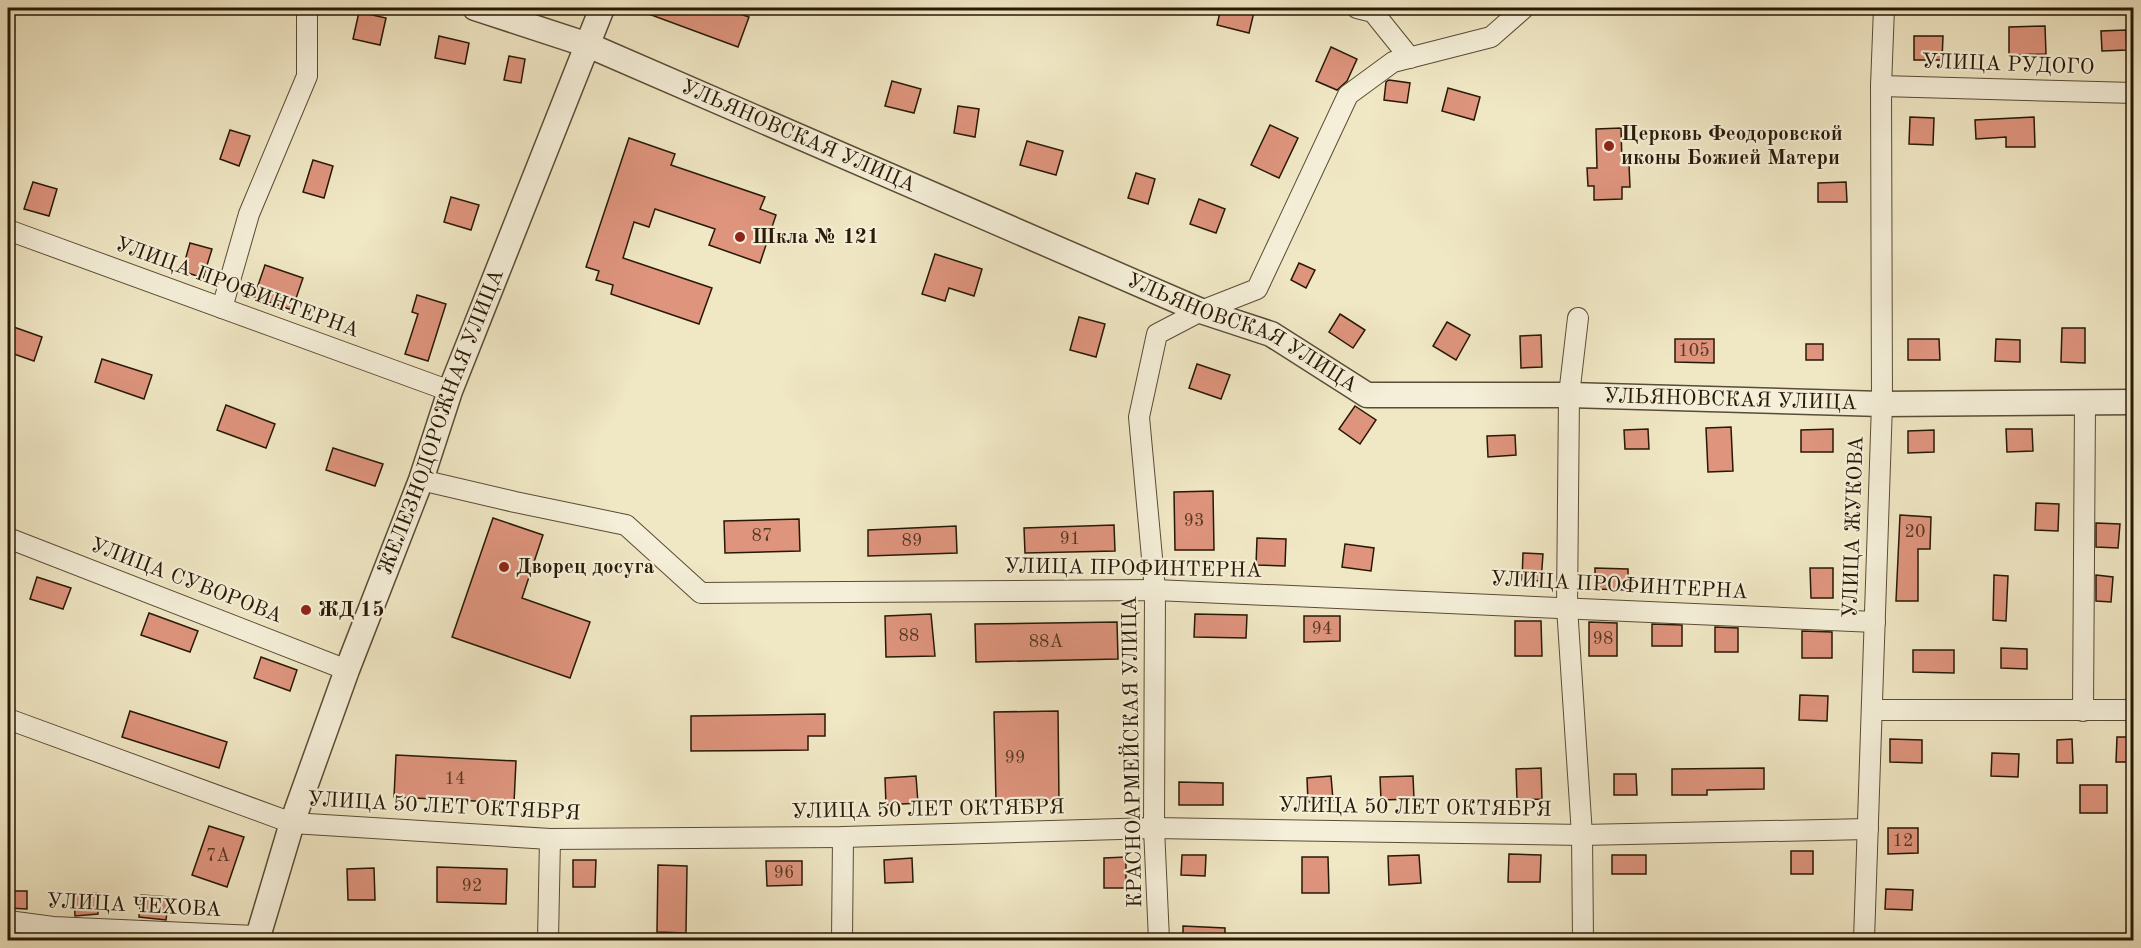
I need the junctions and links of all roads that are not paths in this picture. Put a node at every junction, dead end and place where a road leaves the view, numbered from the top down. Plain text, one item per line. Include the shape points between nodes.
1 (307, 8) edge
2 (475, 8) edge
3 (602, 8) edge
4 (1357, 8) edge
5 (1524, 8) edge
6 (1884, 8) edge
7 (588, 45) junction
8 (1402, 60) junction
9 (1881, 86) junction
10 (2133, 93) edge
11 (8, 230) edge
12 (222, 308) junction
13 (1201, 311) junction
14 (1578, 318) dead end
15 (450, 391) junction
16 (1569, 395) junction
17 (2133, 402) edge
18 (2085, 403) junction
19 (1882, 404) junction
20 (421, 480) junction
21 (8, 538) edge
22 (1155, 590) junction
23 (1567, 607) junction
24 (1875, 622) junction
25 (347, 670) junction
26 (1872, 710) junction
27 (2133, 710) edge
28 (2083, 711) junction
29 (8, 719) edge
30 (292, 823) junction
31 (1154, 828) junction
32 (1868, 829) junction
33 (1582, 835) junction
34 (843, 837) junction
35 (550, 839) junction
36 (8, 921) edge
37 (258, 938) edge
38 (548, 940) edge
39 (842, 940) edge
40 (1159, 940) edge
41 (1583, 940) edge
42 (1864, 940) edge

1 - 12 street via 307,76 249,214
2 - 7 street, УЛЬЯНОВСКАЯ УЛИЦА
3 - 7 street, ЖЕЛЕЗНОДОРОЖНАЯ УЛИЦА
4 - 8 street via 1373,12
5 - 8 street via 1491,37
6 - 9 street, УЛИЦА ЖУКОВА
7 - 13 street, УЛЬЯНОВСКАЯ УЛИЦА
7 - 15 street, ЖЕЛЕЗНОДОРОЖНАЯ УЛИЦА
8 - 13 street, КРАСНОАРМЕЙСКАЯ УЛИЦА via 1348,95 1257,290
9 - 10 street, УЛИЦА РУДОГО
9 - 19 street, УЛИЦА ЖУКОВА
11 - 12 street, УЛИЦА ПРОФИНТЕРНА
12 - 15 street, УЛИЦА ПРОФИНТЕРНА
13 - 16 street, УЛЬЯНОВСКАЯ УЛИЦА via 1271,334 1367,395
13 - 22 street, КРАСНОАРМЕЙСКАЯ УЛИЦА via 1157,334 1139,417
14 - 16 street
15 - 20 street, ЖЕЛЕЗНОДОРОЖНАЯ УЛИЦА
16 - 19 street, УЛЬЯНОВСКАЯ УЛИЦА
16 - 23 street
17 - 18 street, УЛЬЯНОВСКАЯ УЛИЦА
18 - 19 street, УЛЬЯНОВСКАЯ УЛИЦА
18 - 28 street
19 - 24 street, УЛИЦА ЖУКОВА
20 - 22 street, УЛИЦА ПРОФИНТЕРНА via 626,525 701,593
20 - 25 street, ЖЕЛЕЗНОДОРОЖНАЯ УЛИЦА
21 - 25 street, УЛИЦА СУВОРОВА
22 - 23 street, УЛИЦА ПРОФИНТЕРНА
22 - 31 street, КРАСНОАРМЕЙСКАЯ УЛИЦА
23 - 24 street, УЛИЦА ПРОФИНТЕРНА
23 - 33 street
24 - 26 street, УЛИЦА ЖУКОВА
25 - 30 street, ЖЕЛЕЗНОДОРОЖНАЯ УЛИЦА
26 - 28 street
26 - 32 street, УЛИЦА ЖУКОВА
27 - 28 street
29 - 30 street, УЛИЦА 50 ЛЕТ ОКТЯБРЯ
30 - 35 street, УЛИЦА 50 ЛЕТ ОКТЯБРЯ
30 - 37 street, ЖЕЛЕЗНОДОРОЖНАЯ УЛИЦА
31 - 33 street, УЛИЦА 50 ЛЕТ ОКТЯБРЯ
31 - 34 street, УЛИЦА 50 ЛЕТ ОКТЯБРЯ
31 - 40 street, КРАСНОАРМЕЙСКАЯ УЛИЦА
32 - 33 street, УЛИЦА 50 ЛЕТ ОКТЯБРЯ
32 - 42 street, УЛИЦА ЖУКОВА
33 - 41 street
34 - 35 street, УЛИЦА 50 ЛЕТ ОКТЯБРЯ
34 - 39 street
35 - 38 street
36 - 37 street, УЛИЦА ЧЕХОВА

